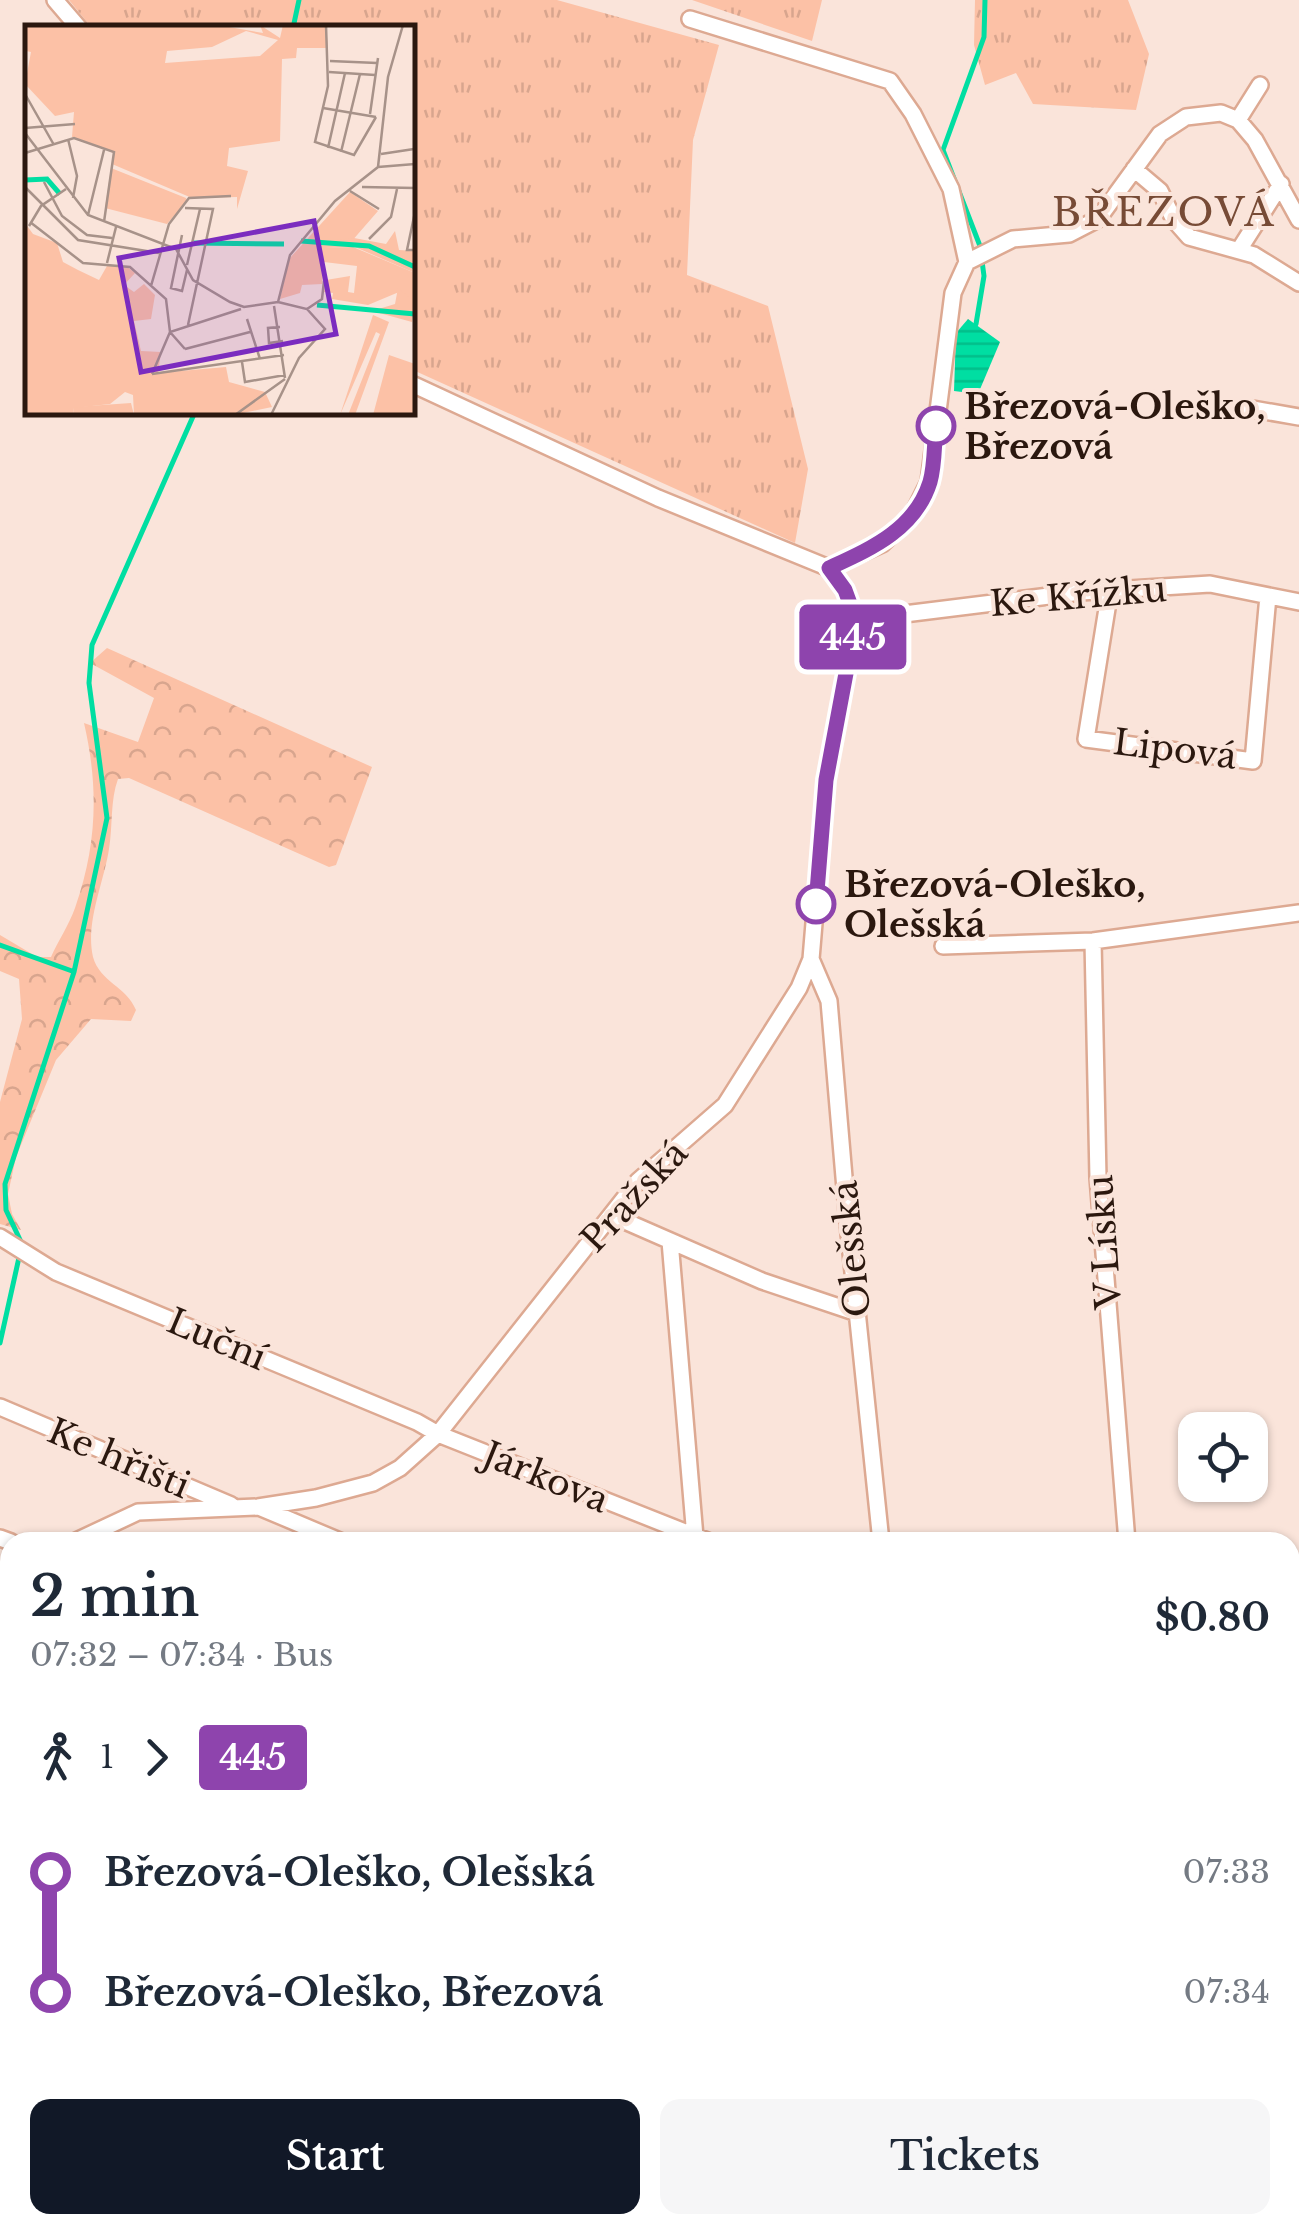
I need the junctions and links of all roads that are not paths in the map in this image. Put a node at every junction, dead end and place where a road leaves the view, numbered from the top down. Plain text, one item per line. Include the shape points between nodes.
1 (55, 0) edge
2 (690, 19) dead end
3 (76, 25) edge
4 (1260, 84) dead end
5 (1238, 120) junction
6 (1134, 169) junction
7 (1281, 184) junction
8 (1299, 220) edge
9 (1239, 250) junction
10 (967, 262) junction
11 (1299, 282) edge
12 (415, 385) edge
13 (1246, 408) dead end
14 (1299, 417) edge
15 (829, 568) junction
16 (1110, 590) junction
17 (1268, 596) junction
18 (1299, 602) edge
19 (856, 620) junction
20 (1299, 913) edge
21 (1093, 941) junction
22 (943, 946) dead end
23 (811, 959) junction
24 (611, 1215) junction
25 (0, 1237) edge
26 (670, 1240) junction
27 (857, 1313) junction
28 (0, 1407) edge
29 (438, 1434) junction
30 (258, 1506) junction
31 (238, 1508) junction
32 (95, 1532) edge
33 (319, 1532) edge
34 (682, 1532) edge
35 (701, 1532) edge
36 (880, 1532) edge
37 (1125, 1532) edge

1 - 3 street
2 - 10 street via 890,82 951,189
4 - 5 street
5 - 6 street via 1221,113 1186,117 1160,134
5 - 7 street
6 - 9 street via 1160,191 1190,237
6 - 10 street via 1098,219 1069,234 1014,239
7 - 8 street
7 - 9 street
9 - 11 street
10 - 15 street via 952,293 930,482 913,514 882,544
12 - 15 street
13 - 14 street
15 - 19 street
16 - 17 street, Ke Křížku via 1210,584
16 - 17 street, Lipová via 1086,738 1252,761
16 - 19 street, Ke Křížku
17 - 18 street, Ke Křížku
19 - 23 street, Pražská via 826,780
20 - 21 street
21 - 22 street
21 - 37 street, V Lísku via 1098,1178
23 - 24 street, Pražská via 725,1106 638,1182
23 - 27 street, Olešská via 829,1001
24 - 26 street
24 - 29 street, Pražská
25 - 29 street, Luční via 56,1272
26 - 27 street
26 - 35 street
27 - 36 street, Olešská
28 - 31 street, Ke hřišti
29 - 30 street, Pražská via 373,1483
29 - 34 street, Járkova
30 - 31 street, Pražská
30 - 33 street
31 - 32 street, Pražská via 138,1512

